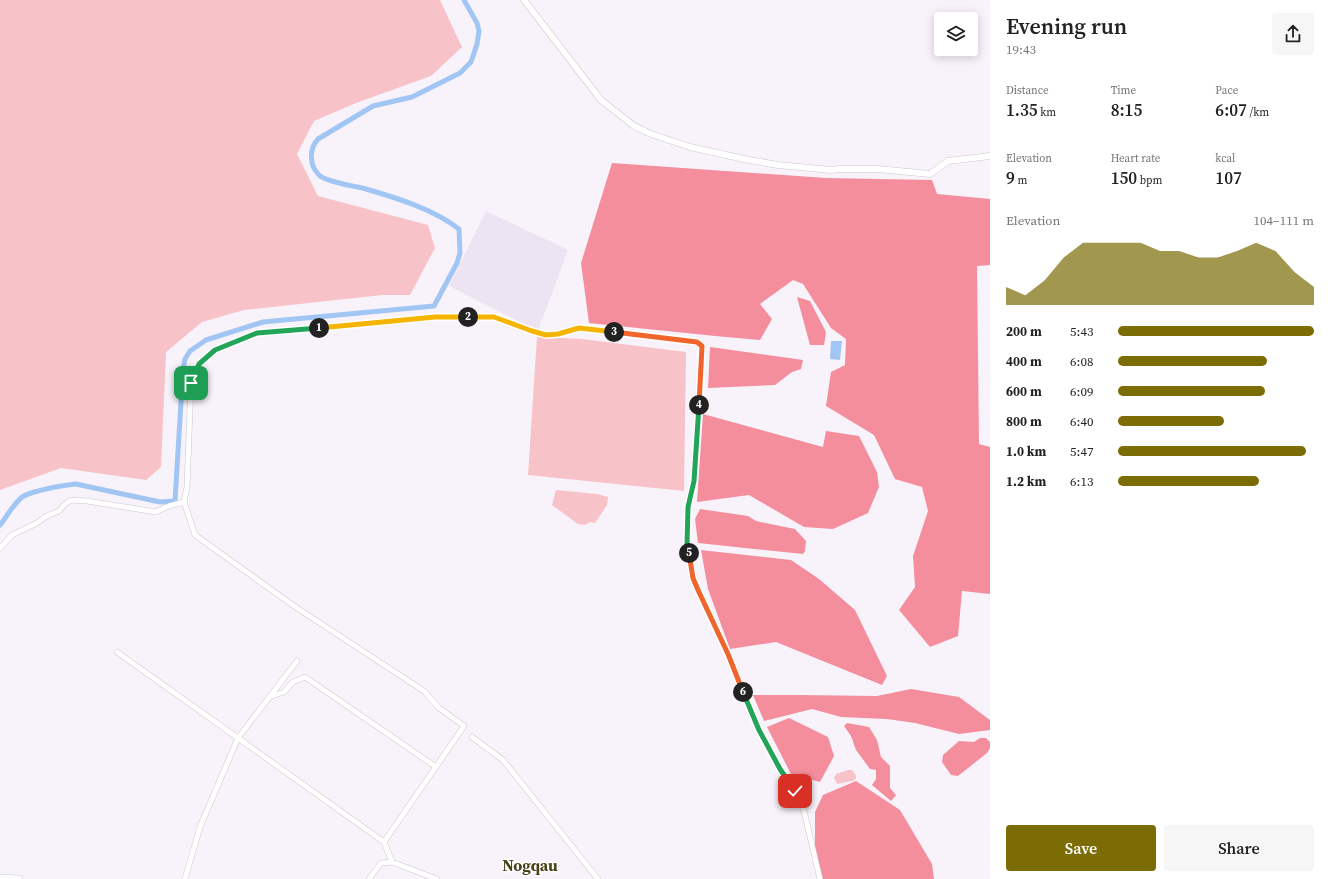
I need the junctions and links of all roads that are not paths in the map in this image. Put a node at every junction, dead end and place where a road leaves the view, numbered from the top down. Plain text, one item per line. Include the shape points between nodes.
1 (524, 0) edge
2 (990, 156) edge
3 (184, 502) junction
4 (0, 548) edge
5 (117, 652) dead end
6 (297, 661) dead end
7 (269, 697) junction
8 (472, 737) dead end
9 (238, 738) junction
10 (436, 767) junction
11 (384, 842) junction
12 (392, 862) junction
13 (0, 878) edge
14 (19, 879) edge
15 (185, 879) edge
16 (369, 879) edge
17 (437, 879) edge
18 (598, 879) edge
19 (820, 879) edge

1 - 2 street via 601,100 634,126 651,134 690,147 744,159 831,170 878,169 930,174 948,161
3 - 4 street via 156,512 71,500 59,511 12,535
3 - 10 street via 195,536 294,606 424,691 439,708 464,726
3 - 19 street via 187,487 191,383 199,364 215,350 257,333 435,317 494,317 546,335 579,328 697,342 702,346 702,365 694,481 687,522 687,545 693,578 759,730 804,811
5 - 9 street
6 - 7 street
7 - 9 street
7 - 10 street via 284,692 293,682 305,677
8 - 18 street via 503,760
9 - 11 street
9 - 15 street via 200,827
10 - 11 street
11 - 12 street
12 - 16 street via 381,863
12 - 17 street
13 - 14 main road

